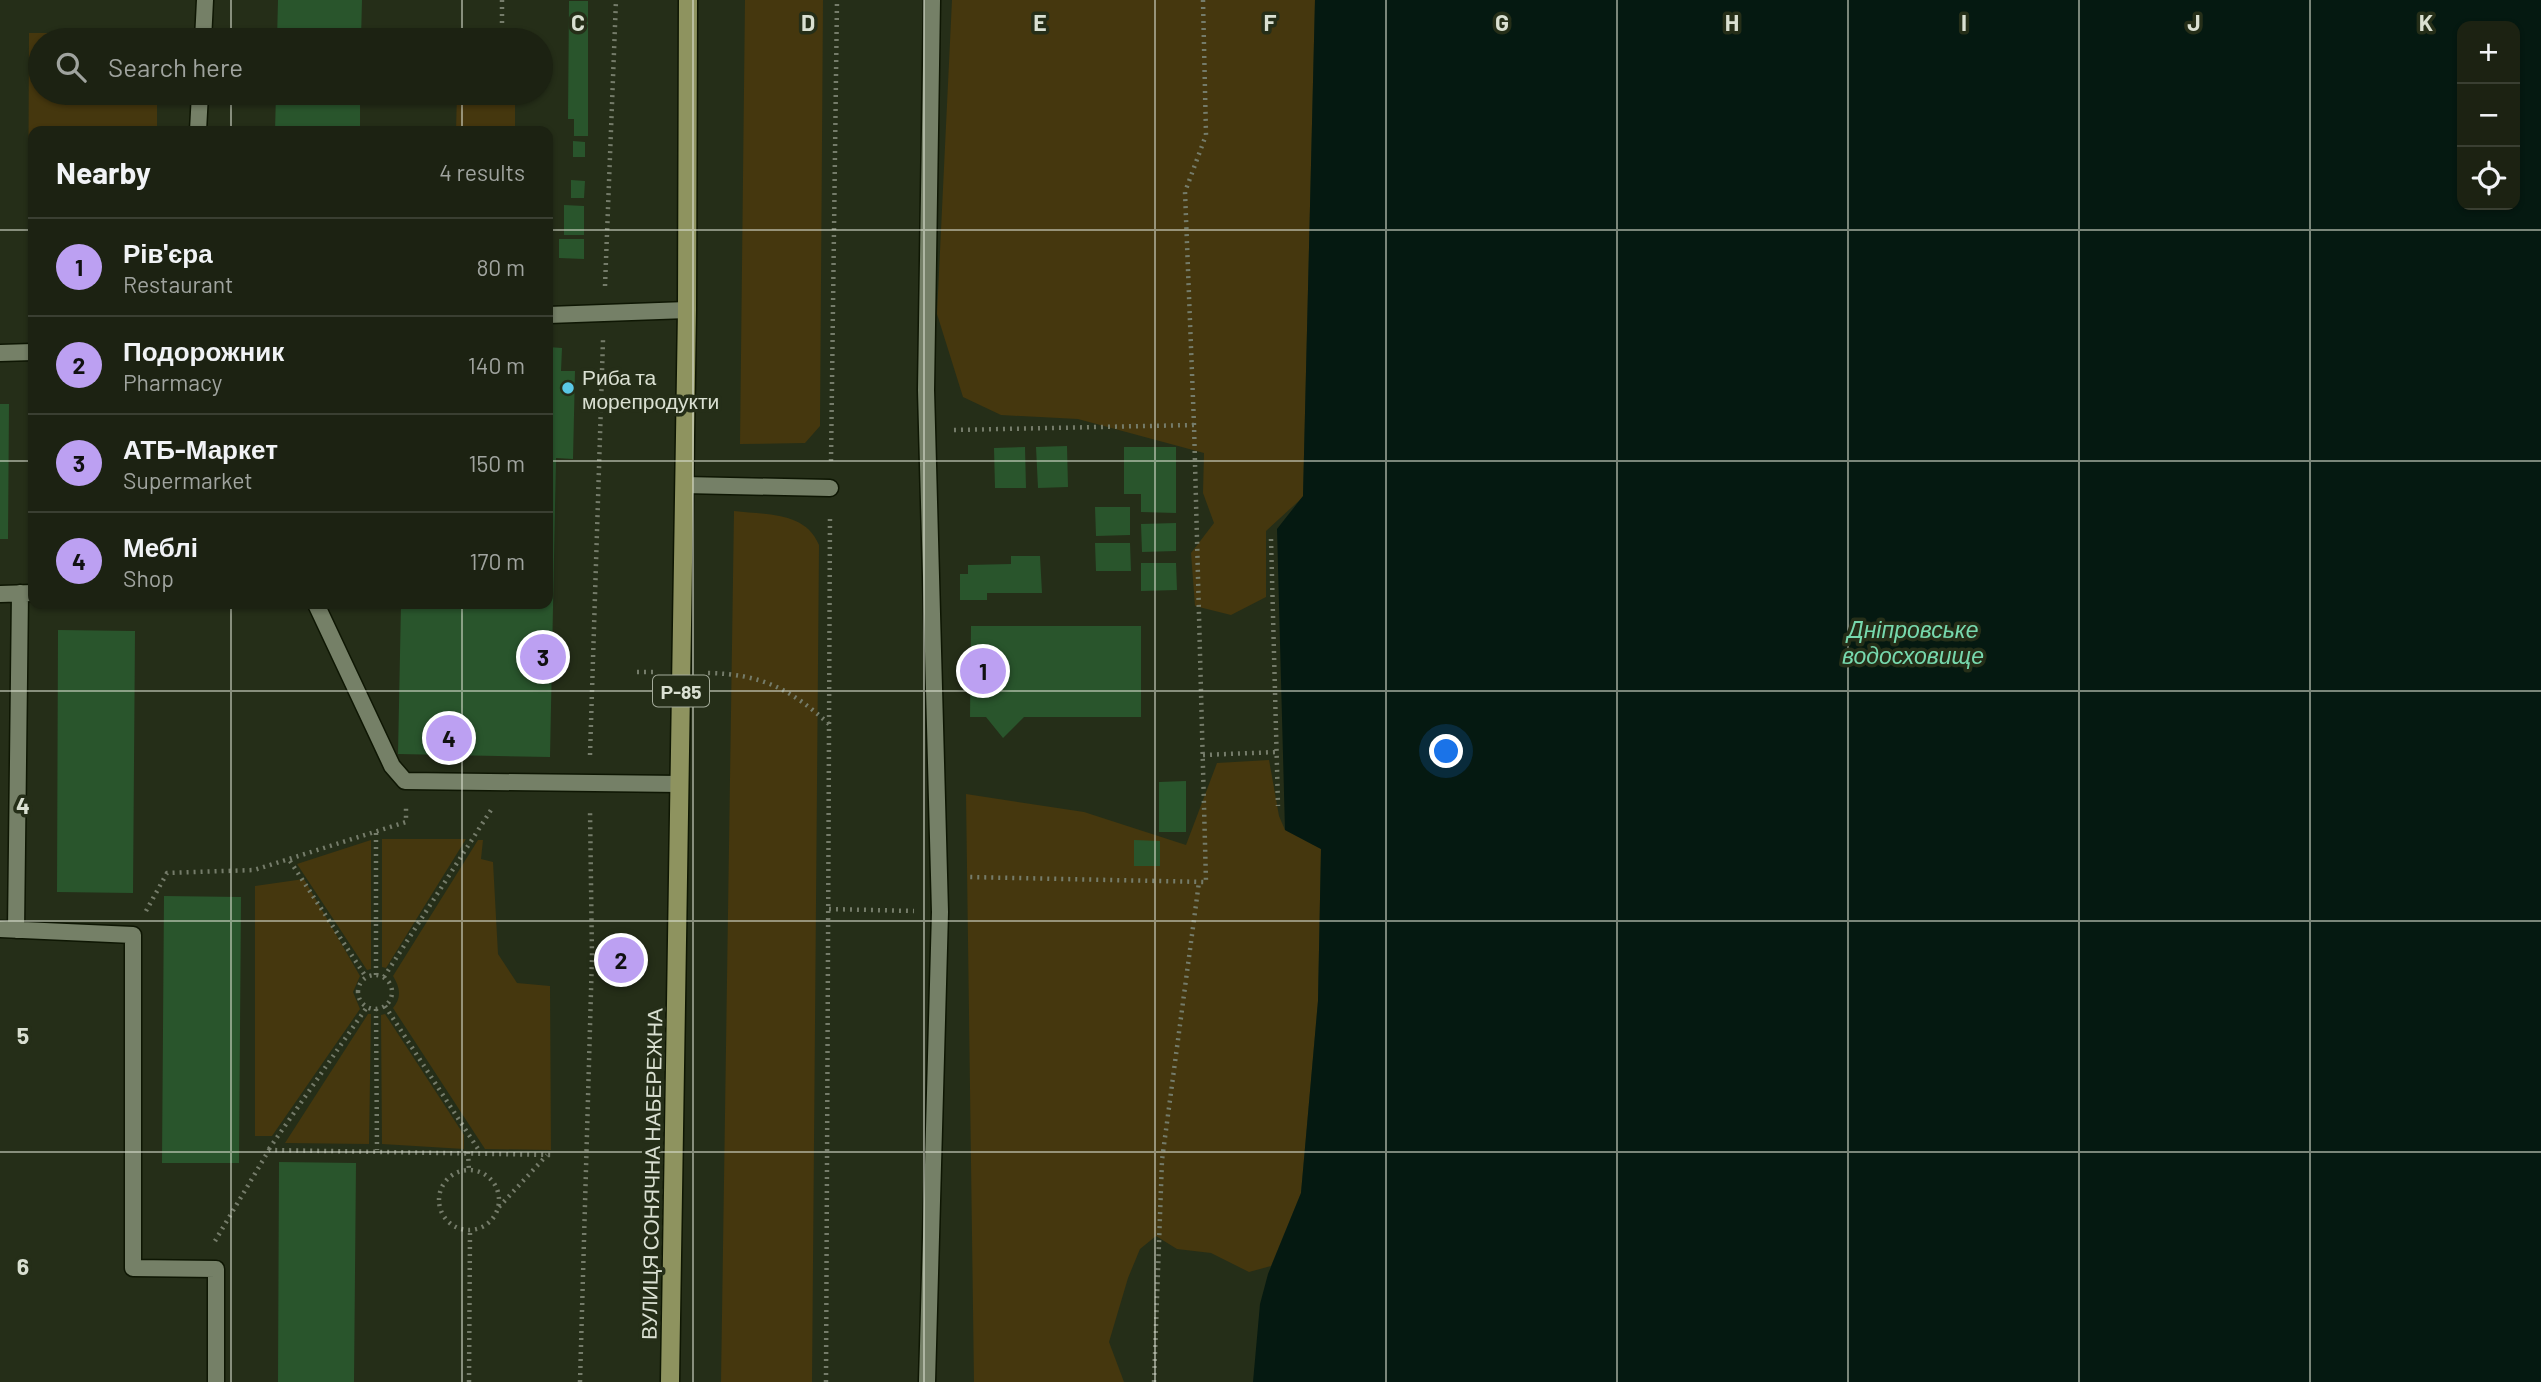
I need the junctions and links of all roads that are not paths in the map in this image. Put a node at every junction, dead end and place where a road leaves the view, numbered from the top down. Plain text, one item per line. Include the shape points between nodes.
1 (205, 0) edge
2 (688, 0) edge
3 (932, 0) edge
4 (204, 28) edge
5 (199, 105) edge
6 (198, 126) edge
7 (687, 310) junction
8 (553, 315) edge
9 (28, 352) edge
10 (0, 353) edge
11 (684, 485) junction
12 (830, 488) road end
13 (27, 593) edge
14 (0, 594) edge
15 (318, 609) edge
16 (680, 784) junction
17 (8, 930) edge
18 (216, 1382) edge
19 (670, 1382) edge
20 (927, 1382) edge

1 - 4 lane
2 - 7 main road, ВУЛИЦЯ СОНЯЧНА НАБЕРЕЖНА / Р-85
3 - 20 lane via 927,430 940,912
5 - 6 lane
7 - 8 lane
7 - 11 main road, ВУЛИЦЯ СОНЯЧНА НАБЕРЕЖНА / Р-85
9 - 10 lane
11 - 12 lane
11 - 16 main road, ВУЛИЦЯ СОНЯЧНА НАБЕРЕЖНА / Р-85
13 - 14 lane
13 - 17 lane
15 - 16 lane via 392,766 405,781
16 - 19 main road, ВУЛИЦЯ СОНЯЧНА НАБЕРЕЖНА / Р-85
17 - 18 lane via 133,934 133,1268 216,1269

